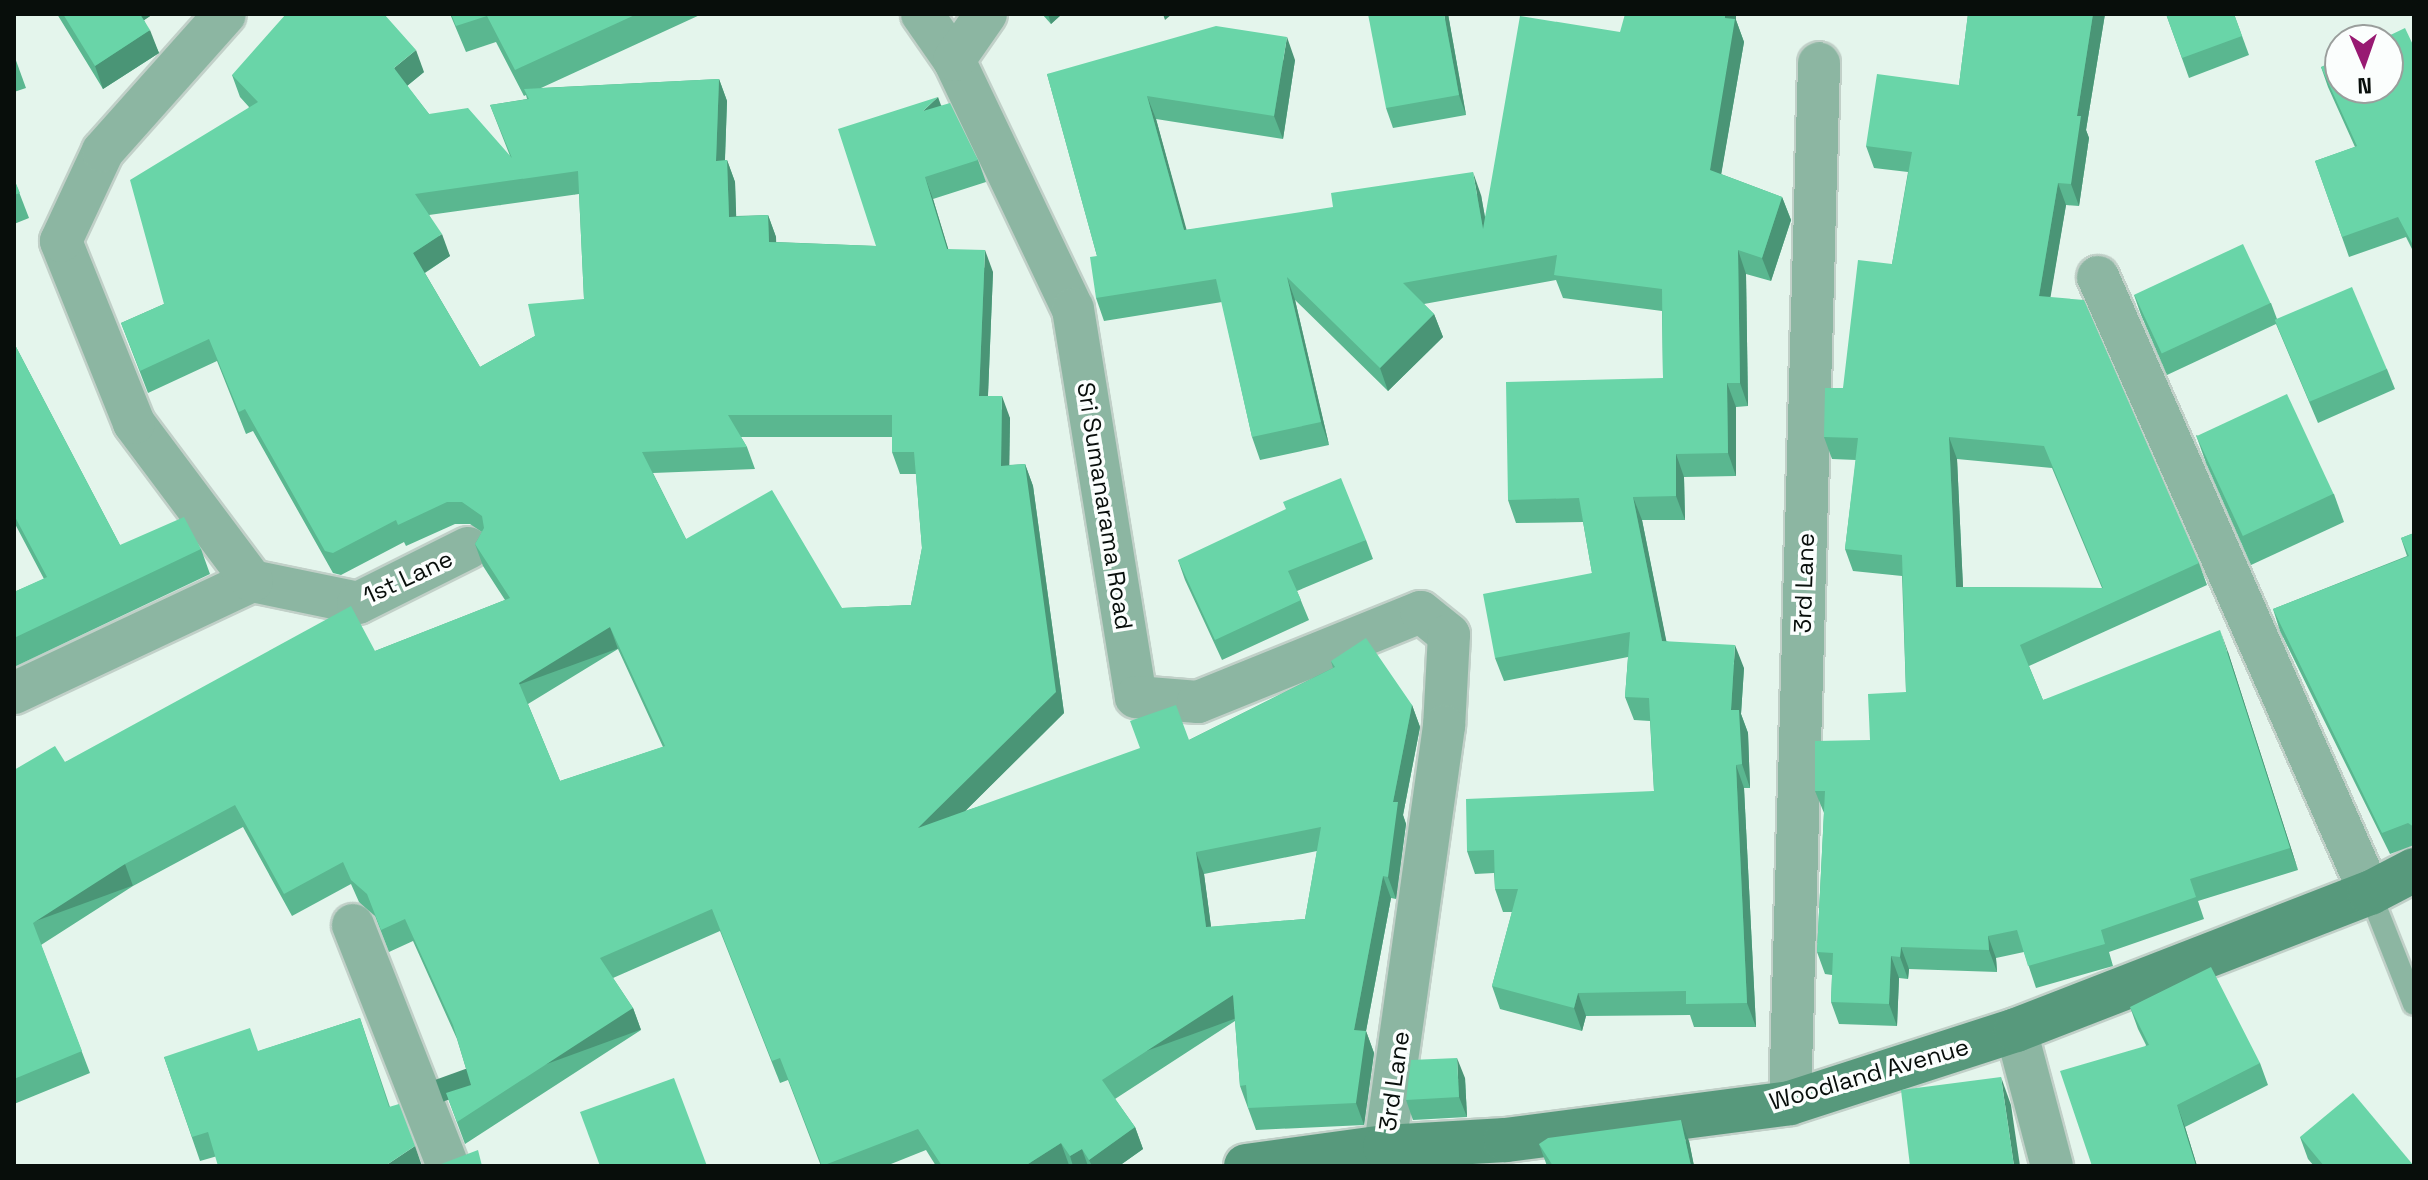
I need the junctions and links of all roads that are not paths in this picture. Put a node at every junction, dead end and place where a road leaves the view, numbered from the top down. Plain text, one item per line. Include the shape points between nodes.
1 (225, 14) edge
2 (922, 14) edge
3 (986, 14) edge
4 (954, 60) junction
5 (1819, 63) dead end
6 (2098, 277) dead end
7 (468, 548) dead end
8 (252, 581) junction
9 (1449, 635) joint
10 (14, 693) edge
11 (2414, 870) edge
12 (2370, 893) junction
13 (353, 925) dead end
14 (2414, 1004) edge
15 (2016, 1030) junction
16 (1790, 1103) junction
17 (1385, 1147) junction
18 (448, 1166) edge
19 (1246, 1166) edge
20 (2052, 1166) edge

1 - 8 street via 103,151 61,241 134,423
2 - 4 street, Sri Sumanarama Road
3 - 4 street
4 - 9 street, Sri Sumanarama Road via 1073,309 1136,697 1198,702 1421,612
5 - 16 street, 3rd Lane
6 - 12 street
7 - 8 street, 1st Lane via 358,603
8 - 10 street
9 - 17 street, 3rd Lane via 1444,726
11 - 12 street, Woodland Avenue
12 - 14 lane
12 - 15 street, Woodland Avenue
13 - 18 street
15 - 16 street, Woodland Avenue
15 - 20 street
16 - 17 street, Woodland Avenue via 1513,1149
17 - 19 street, Woodland Avenue

